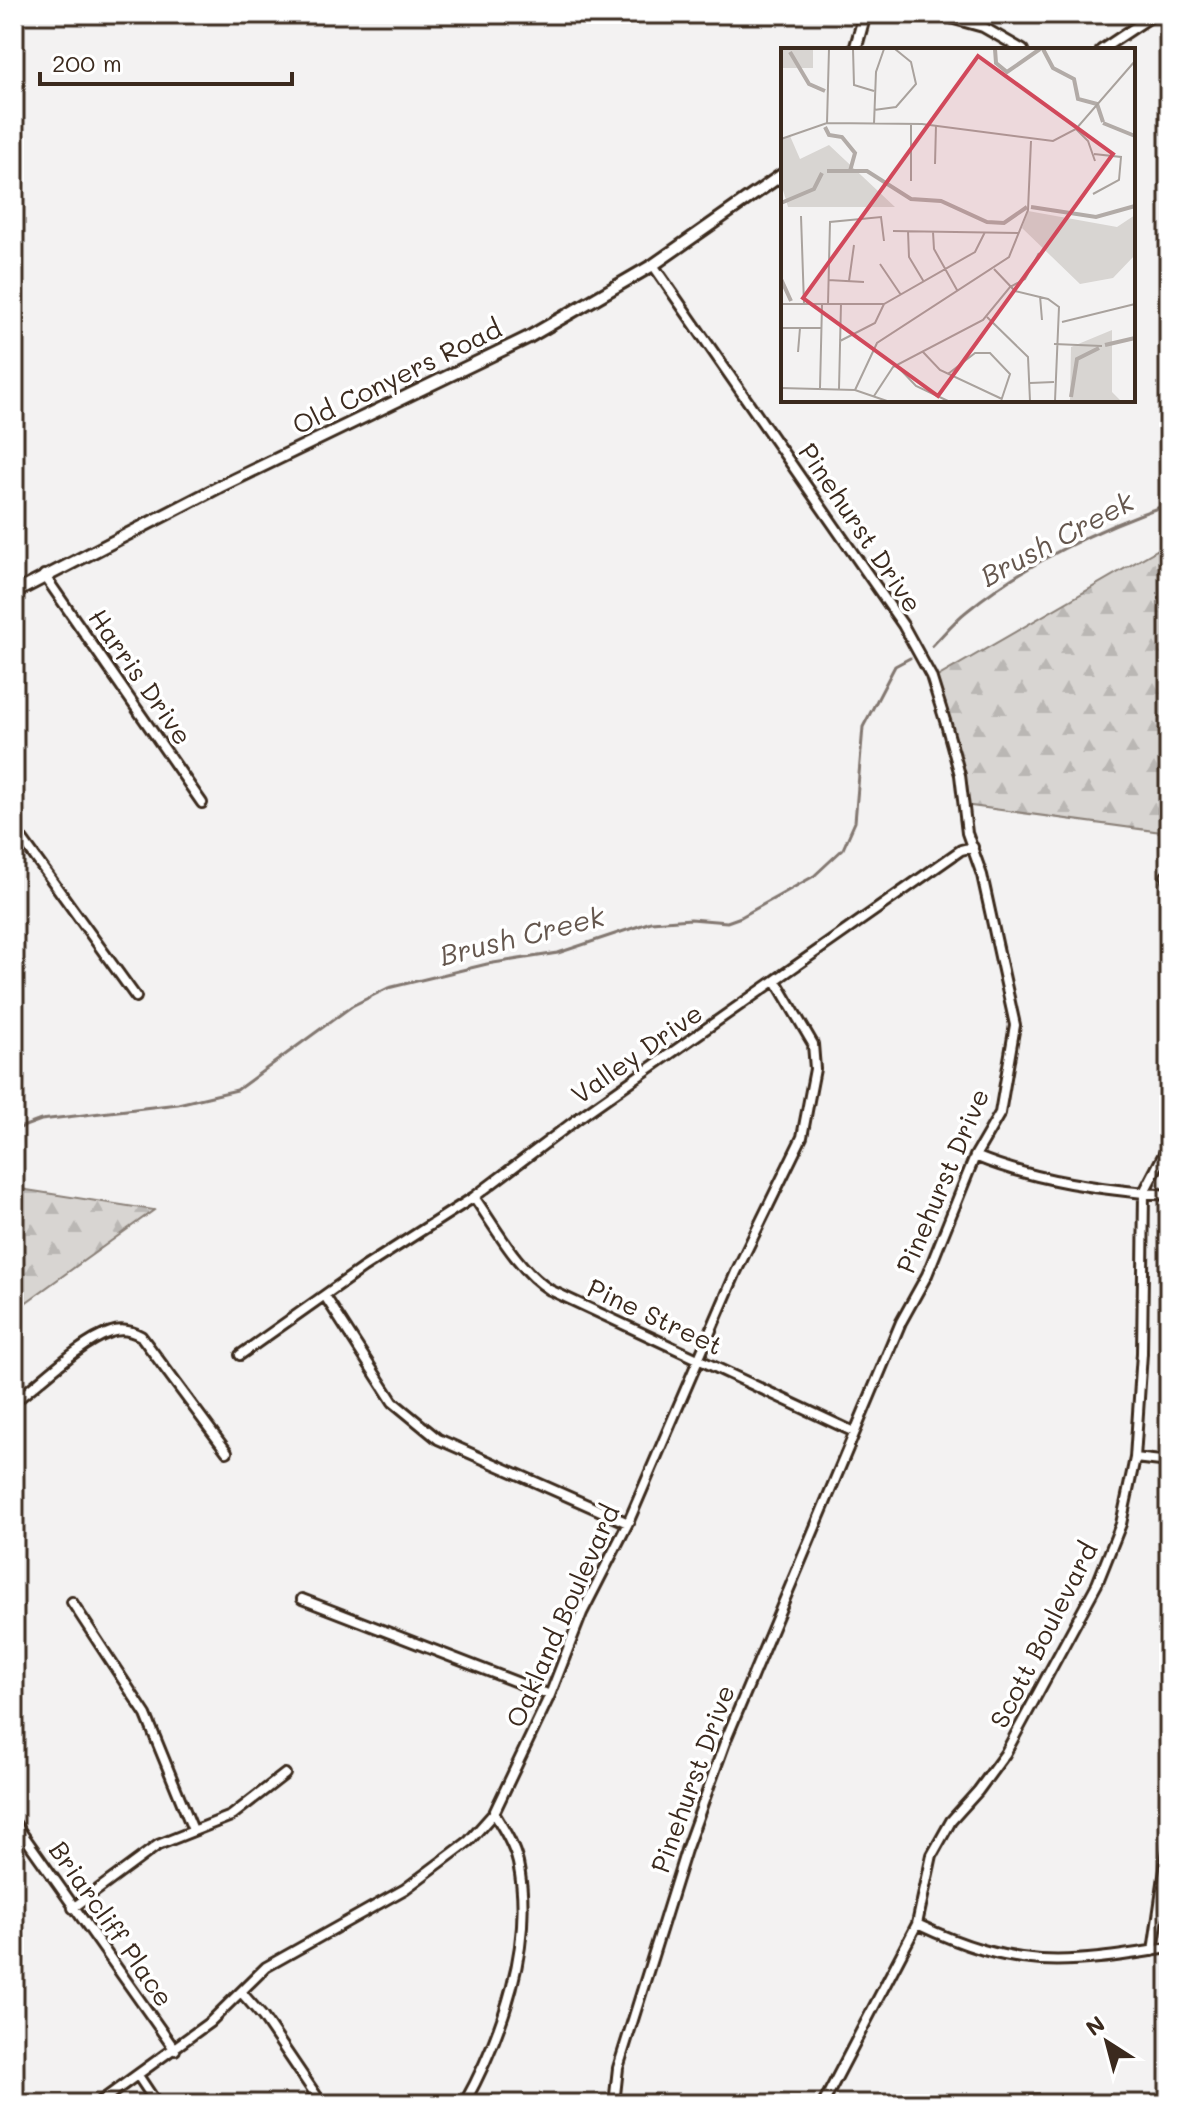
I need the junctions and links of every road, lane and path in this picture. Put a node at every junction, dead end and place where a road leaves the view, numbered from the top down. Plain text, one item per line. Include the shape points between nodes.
1 (865, 14) edge
2 (936, 14) edge
3 (1155, 14) edge
4 (856, 48) edge
5 (1020, 48) edge
6 (1104, 48) edge
7 (781, 175) edge
8 (653, 265) junction
9 (44, 575) junction
10 (14, 593) edge
11 (202, 803) dead end
12 (14, 828) edge
13 (973, 847) junction
14 (1166, 876) dead end
15 (1169, 888) edge
16 (776, 981) junction
17 (136, 997) dead end
18 (1169, 1144) edge
19 (975, 1156) junction
20 (1144, 1192) junction
21 (1169, 1195) edge
22 (474, 1197) junction
23 (325, 1296) junction
24 (240, 1355) dead end
25 (697, 1358) junction
26 (14, 1402) edge
27 (854, 1432) junction
28 (227, 1452) dead end
29 (1135, 1458) junction
30 (1169, 1462) edge
31 (628, 1523) junction
32 (302, 1599) dead end
33 (72, 1602) dead end
34 (550, 1695) junction
35 (285, 1774) dead end
36 (494, 1813) junction
37 (14, 1822) edge
38 (193, 1830) junction
39 (1169, 1842) edge
40 (73, 1908) junction
41 (917, 1924) junction
42 (1169, 1948) edge
43 (1153, 1951) junction
44 (241, 1992) junction
45 (175, 2050) junction
46 (139, 2077) junction
47 (97, 2104) edge
48 (157, 2104) edge
49 (322, 2104) edge
50 (464, 2104) edge
51 (614, 2104) edge
52 (823, 2104) edge

1 - 4 street
2 - 5 street via 983,27
3 - 6 street
7 - 8 street, Old Conyers Road
8 - 9 street, Old Conyers Road via 529,337
8 - 13 street, Pinehurst Drive via 903,625 931,676
9 - 10 street, Old Conyers Road
9 - 11 street, Harris Drive
12 - 17 street
13 - 16 street, Valley Drive via 961,850
13 - 19 street, Pinehurst Drive via 1015,1025 1000,1113
14 - 15 street
16 - 22 street, Valley Drive
16 - 25 street, Oakland Boulevard via 813,1044 810,1107 793,1160
18 - 20 street, Scott Boulevard
19 - 20 street via 1010,1170
19 - 27 street, Pinehurst Drive
20 - 21 street
20 - 29 street, Scott Boulevard
22 - 23 street, Valley Drive
22 - 25 street, Pine Street via 539,1283
23 - 24 street, Valley Drive
23 - 31 street via 393,1402 438,1439
25 - 27 street, Pine Street
25 - 31 street, Oakland Boulevard
26 - 28 street via 87,1346 112,1331 132,1330
27 - 51 street, Pinehurst Drive via 727,1737 686,1850 618,2068
29 - 30 street
29 - 41 street, Scott Boulevard via 1121,1524 1097,1584 1005,1754 951,1821 932,1855
31 - 34 street, Oakland Boulevard via 582,1613
32 - 34 street
33 - 38 street via 146,1715
34 - 36 street, Oakland Boulevard
35 - 38 street via 231,1816
36 - 44 street, Oakland Boulevard via 469,1841 405,1889 347,1925 286,1953
36 - 50 street via 518,1862 523,1921 503,2013
37 - 40 street, Briarcliff Place
38 - 40 street via 158,1845
39 - 43 street
40 - 45 street, Briarcliff Place
41 - 43 street via 957,1943 1041,1963
41 - 52 street, Scott Boulevard
42 - 43 street
44 - 45 street, Oakland Boulevard
44 - 49 street
45 - 46 street, Oakland Boulevard
46 - 47 street, Oakland Boulevard
46 - 48 street

